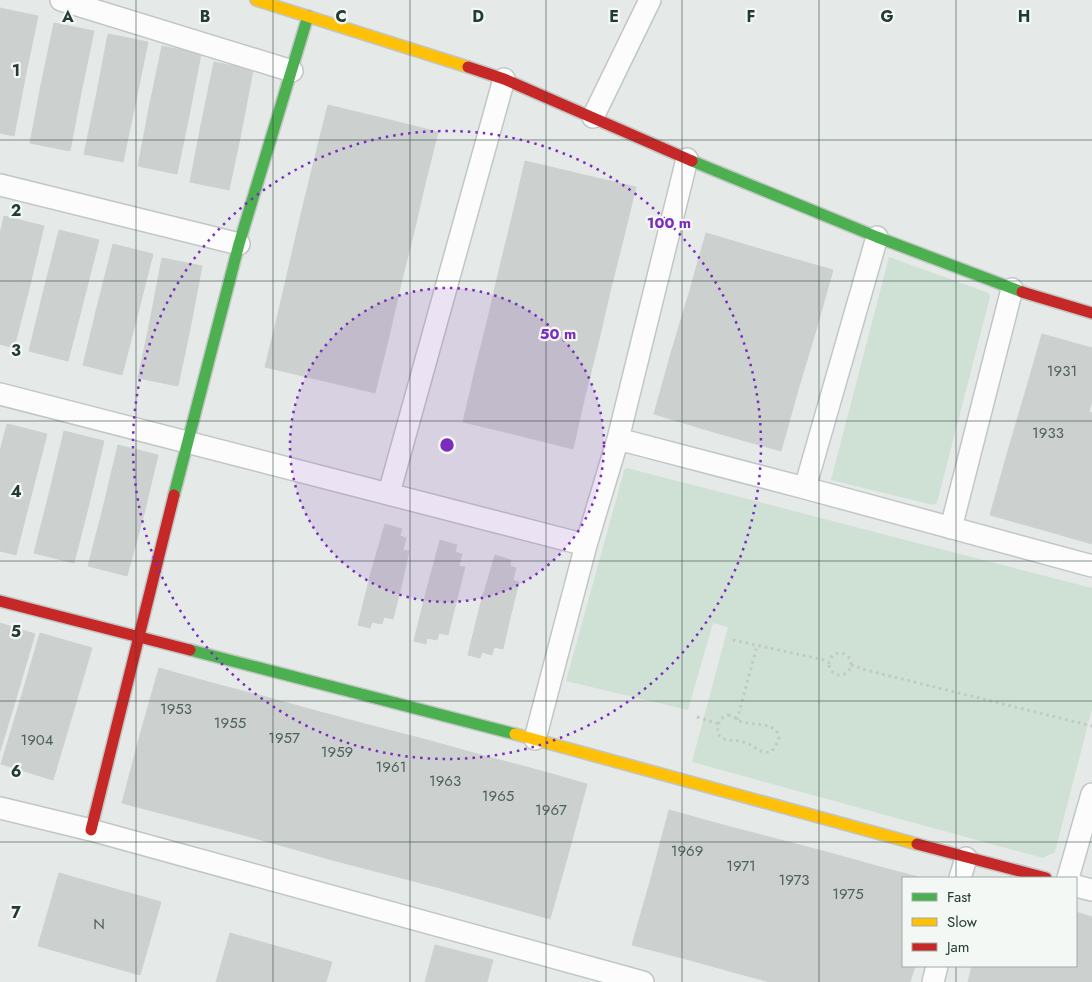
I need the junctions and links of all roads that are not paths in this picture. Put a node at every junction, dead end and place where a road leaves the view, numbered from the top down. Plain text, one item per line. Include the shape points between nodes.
1 (61, 0) edge
2 (256, 0) edge
3 (650, 0) edge
4 (308, 16) junction
5 (292, 71) junction
6 (504, 79) junction
7 (593, 117) junction
8 (688, 158) junction
9 (0, 185) edge
10 (877, 237) junction
11 (239, 244) junction
12 (1012, 289) junction
13 (1092, 313) edge
14 (0, 394) edge
15 (618, 439) junction
16 (187, 443) junction
17 (805, 488) junction
18 (389, 493) junction
19 (951, 528) junction
20 (586, 544) junction
21 (1092, 566) edge
22 (0, 601) edge
23 (139, 636) junction
24 (535, 739) junction
25 (1092, 794) edge
26 (0, 808) edge
27 (91, 830) junction
28 (966, 858) junction
29 (960, 877) edge
30 (1042, 877) edge
31 (1068, 877) edge
32 (1077, 886) edge
33 (1092, 890) edge
34 (937, 967) edge
35 (643, 982) edge
36 (933, 982) edge

1 - 5 street
2 - 4 street
3 - 7 street
4 - 5 street
4 - 6 street
5 - 11 street
6 - 7 street
6 - 18 street
7 - 8 street
8 - 10 street
8 - 15 street
9 - 11 street
10 - 12 street
10 - 17 street
11 - 16 street
12 - 13 street
12 - 19 street
14 - 16 street
15 - 17 street
15 - 20 street
16 - 18 street
16 - 23 street
17 - 19 street
18 - 20 street
19 - 21 street
20 - 24 street
22 - 23 street
23 - 24 street
23 - 27 street
24 - 28 street
25 - 31 street
26 - 27 street
27 - 35 street
28 - 29 street
28 - 30 street
32 - 33 street
34 - 36 street

